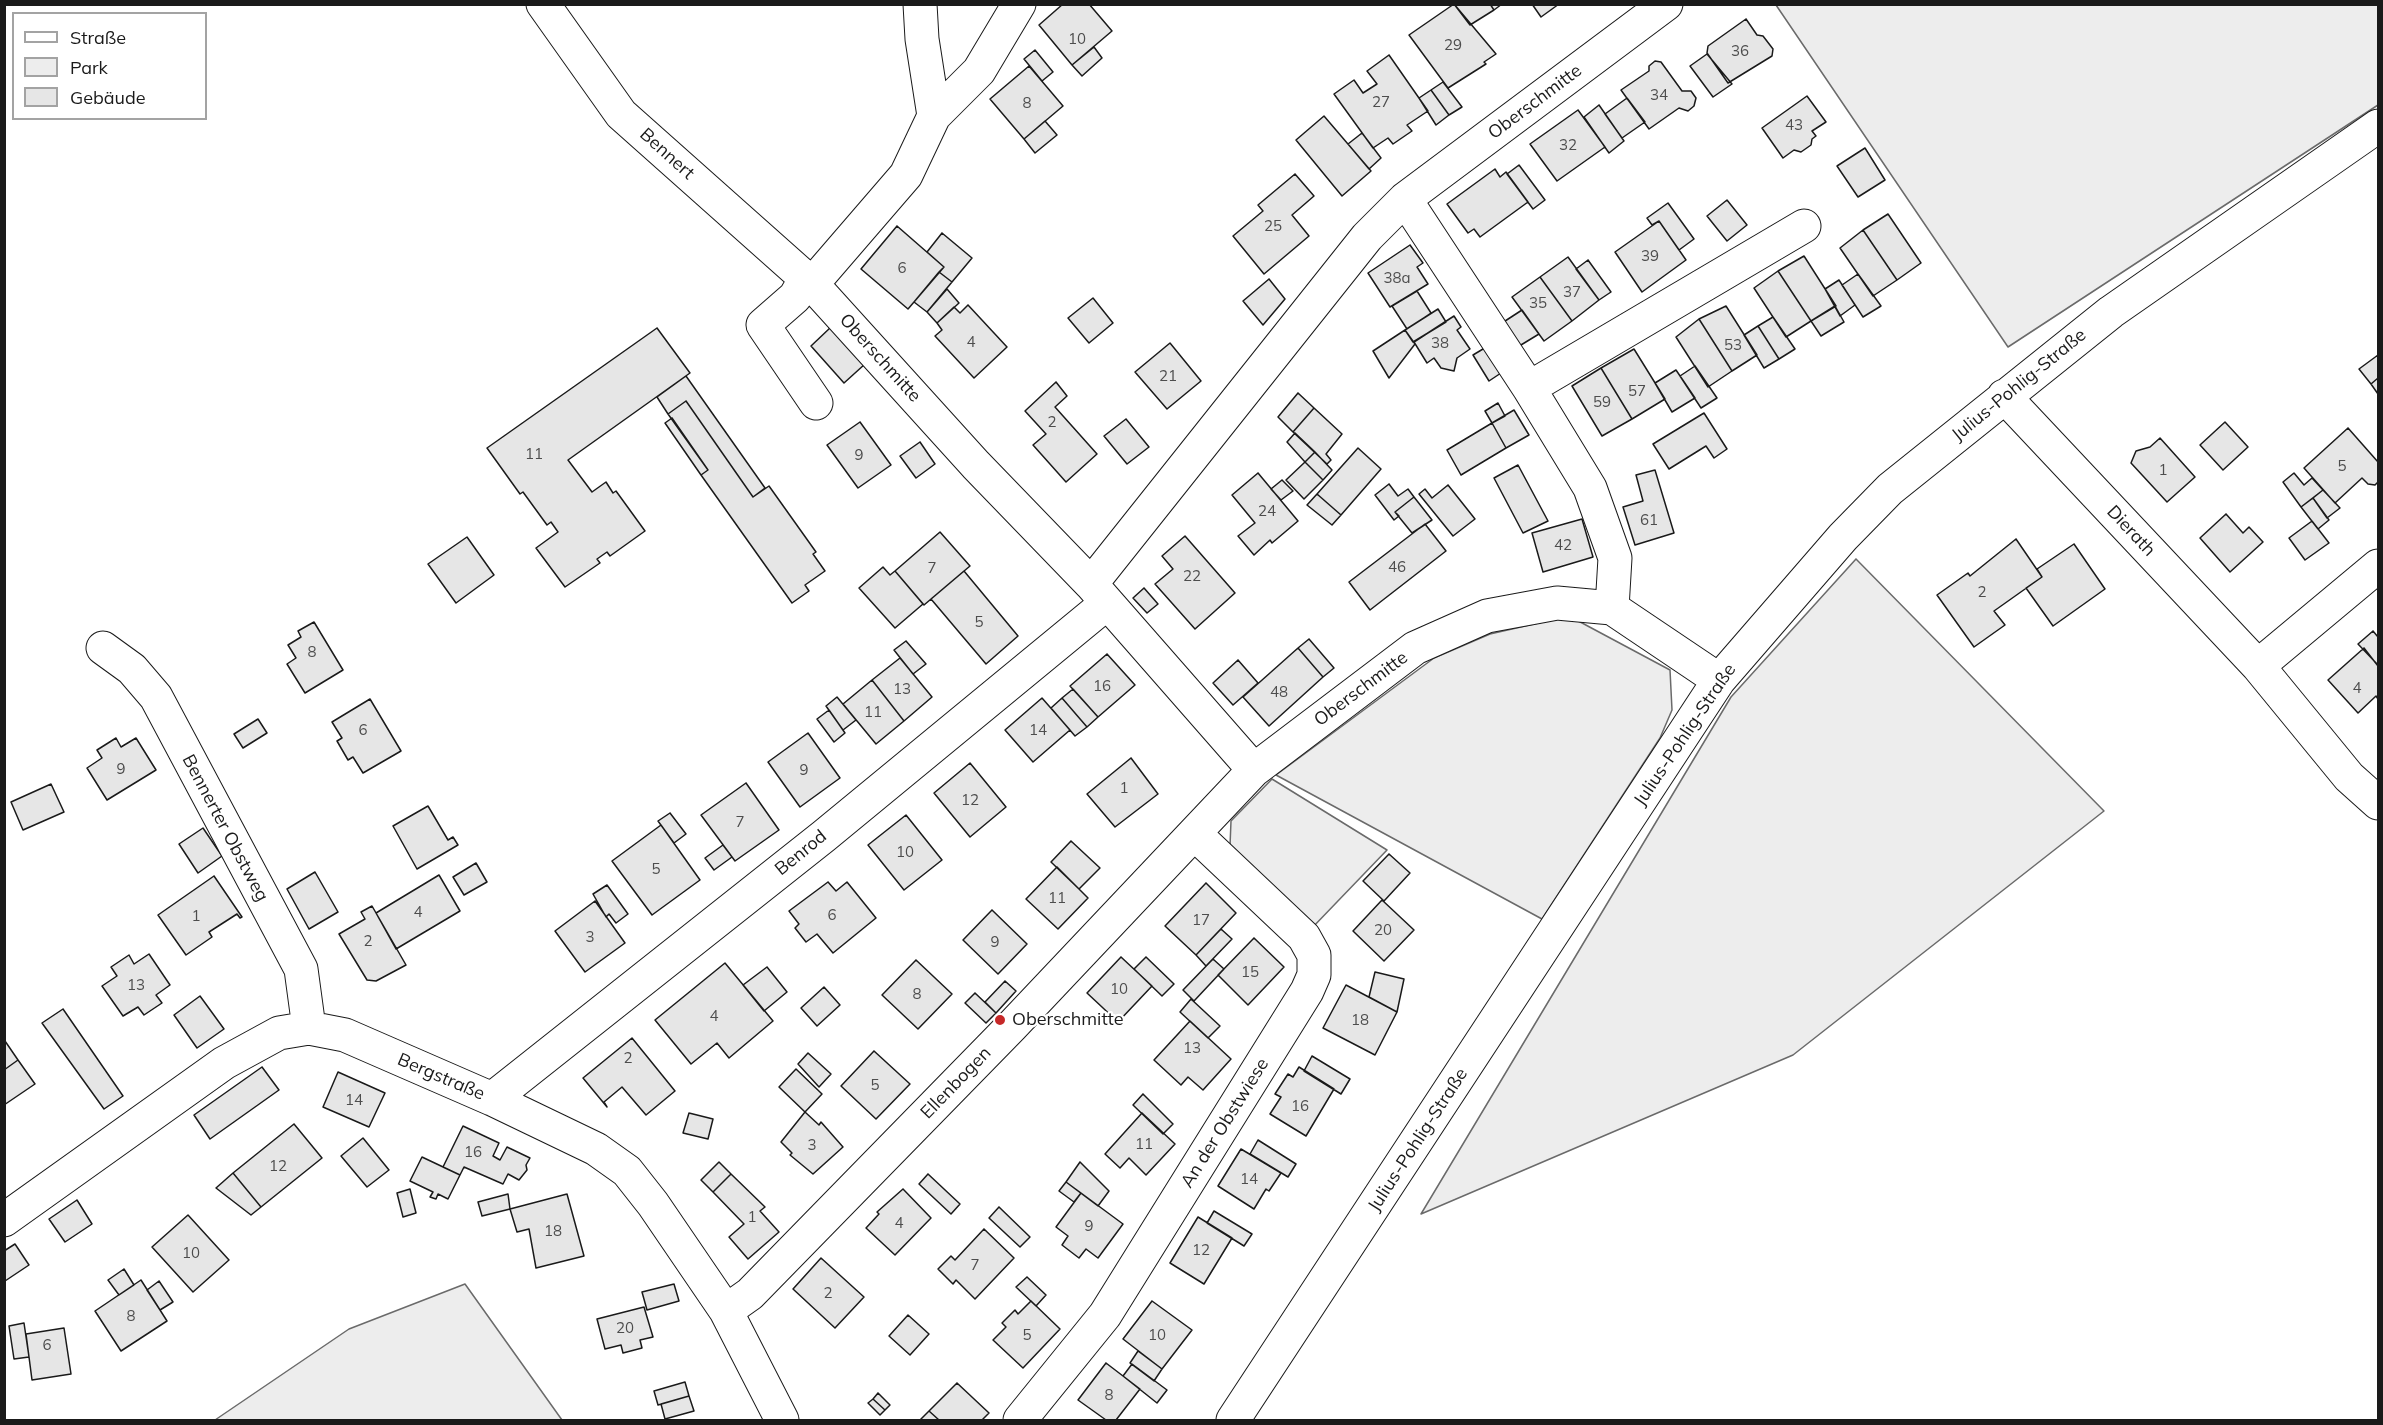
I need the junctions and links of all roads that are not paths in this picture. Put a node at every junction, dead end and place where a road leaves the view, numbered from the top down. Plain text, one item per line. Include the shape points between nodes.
1 (543, 4) edge
2 (920, 4) edge
3 (1019, 4) edge
4 (1666, 4) edge
5 (934, 116) junction
6 (2379, 126) edge
7 (1405, 199) junction
8 (1804, 226) dead end
9 (809, 281) junction
10 (1529, 388) junction
11 (2004, 396) junction
12 (816, 403) dead end
13 (2379, 566) edge
14 (1099, 594) junction
15 (1612, 608) junction
16 (103, 648) dead end
17 (2258, 666) junction
18 (1719, 680) junction
19 (1254, 770) junction
20 (2379, 803) edge
21 (1195, 834) junction
22 (309, 1028) junction
23 (492, 1099) junction
24 (4, 1220) edge
25 (726, 1311) junction
26 (782, 1420) edge
27 (1020, 1420) edge
28 (1233, 1420) edge

1 - 9 street, Bennert via 621,114
2 - 5 street
3 - 5 street via 979,71
4 - 7 street, Oberschmitte
5 - 9 street via 906,175
6 - 11 street, Julius-Pohlig-Straße via 2111,312
7 - 10 street
7 - 14 street, Oberschmitte via 1367,237
8 - 10 street
9 - 12 street via 763,326
9 - 14 street, Oberschmitte
10 - 15 street via 1590,488 1615,558
11 - 17 street, Dierath
11 - 18 street, Julius-Pohlig-Straße via 1890,489
13 - 17 street
14 - 19 street, Oberschmitte
14 - 23 street, Benrod via 824,836
15 - 18 street, Oberschmitte
15 - 19 street, Oberschmitte via 1557,603 1487,616 1415,648
16 - 22 street, Bennerter Obstweg via 132,669 161,707 301,969
17 - 20 street, Dierath via 2349,777
18 - 28 street, Julius-Pohlig-Straße
19 - 21 street, Ellenbogen
21 - 25 street, Ellenbogen via 750,1294
21 - 27 street, An der Obstwiese via 1304,937 1314,955 1314,975 1105,1315
22 - 23 street, Bergstraße via 345,1035
22 - 24 street, Bergstraße via 279,1033 224,1063
23 - 25 street, Bergstraße via 596,1149 627,1172
25 - 26 street, Bergstraße

